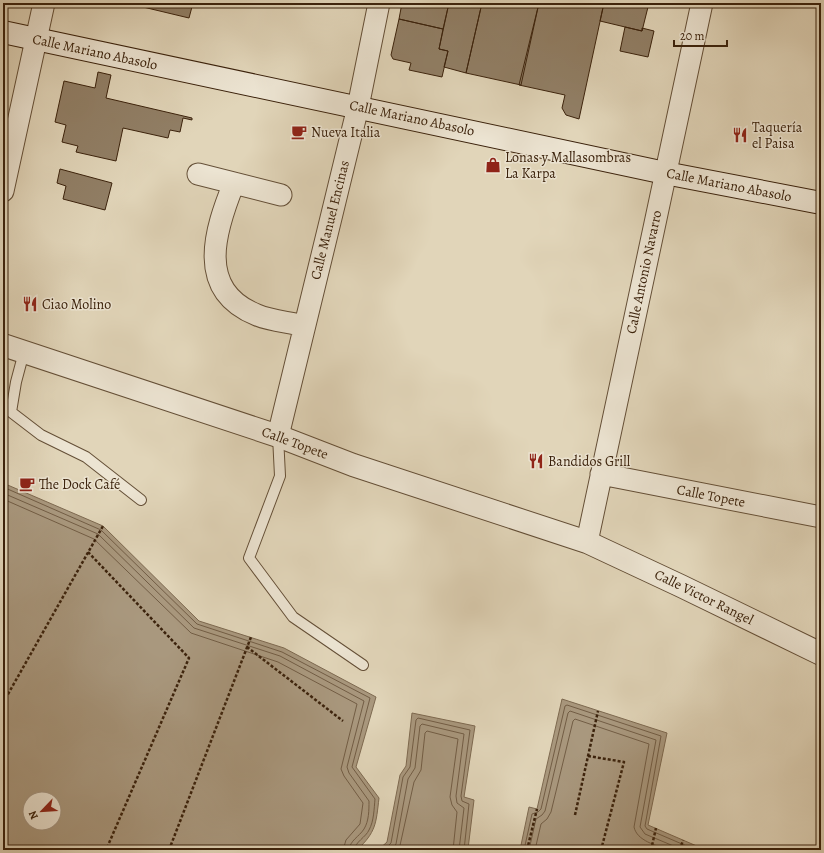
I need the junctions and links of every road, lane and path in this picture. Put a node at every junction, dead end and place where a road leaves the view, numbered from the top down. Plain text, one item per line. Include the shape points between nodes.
1 (44, 3) edge
2 (380, 3) edge
3 (702, 3) edge
4 (3, 32) edge
5 (36, 40) junction
6 (358, 107) junction
7 (665, 173) junction
8 (198, 174) dead end
9 (234, 183) junction
10 (3, 191) edge
11 (280, 195) dead end
12 (821, 203) edge
13 (304, 326) junction
14 (3, 345) edge
15 (24, 352) junction
16 (278, 436) junction
17 (601, 474) junction
18 (141, 500) dead end
19 (821, 517) edge
20 (103, 526) dead end
21 (587, 542) junction
22 (88, 552) junction
23 (251, 637) dead end
24 (247, 647) junction
25 (821, 654) edge
26 (363, 665) dead end
27 (3, 703) edge
28 (598, 711) dead end
29 (343, 721) dead end
30 (588, 756) junction
31 (536, 809) dead end
32 (575, 815) dead end
33 (656, 828) dead end
34 (683, 840) dead end
35 (106, 850) edge
36 (169, 850) edge
37 (527, 850) edge
38 (601, 850) edge
39 (651, 850) edge
40 (680, 850) edge

1 - 5 street
2 - 6 street, Calle Manuel Encinas
3 - 7 street, Calle Antonio Navarro
4 - 5 street, Calle Mariano Abasolo
5 - 6 street, Calle Mariano Abasolo
5 - 10 street
6 - 7 street, Calle Mariano Abasolo
6 - 13 street, Calle Manuel Encinas
7 - 12 street, Calle Mariano Abasolo
7 - 17 street, Calle Antonio Navarro
8 - 9 street
9 - 11 street
9 - 13 street via 218,230 214,254 221,284 234,302 244,309
13 - 16 street, Calle Manuel Encinas
14 - 15 street, Calle Topete
15 - 16 street, Calle Topete
15 - 18 lane via 11,412 41,435 86,457
16 - 21 street, Calle Topete via 353,464
16 - 26 lane via 280,476 250,558 293,617
17 - 19 street, Calle Topete
17 - 21 street, Calle Antonio Navarro
20 - 22 path
21 - 25 street, Calle Victor Rangel
22 - 27 path
22 - 35 path via 189,658
23 - 24 path
24 - 29 path
24 - 36 path
28 - 30 path
30 - 32 path
30 - 38 path via 624,762
31 - 37 path
33 - 39 path
34 - 40 path

